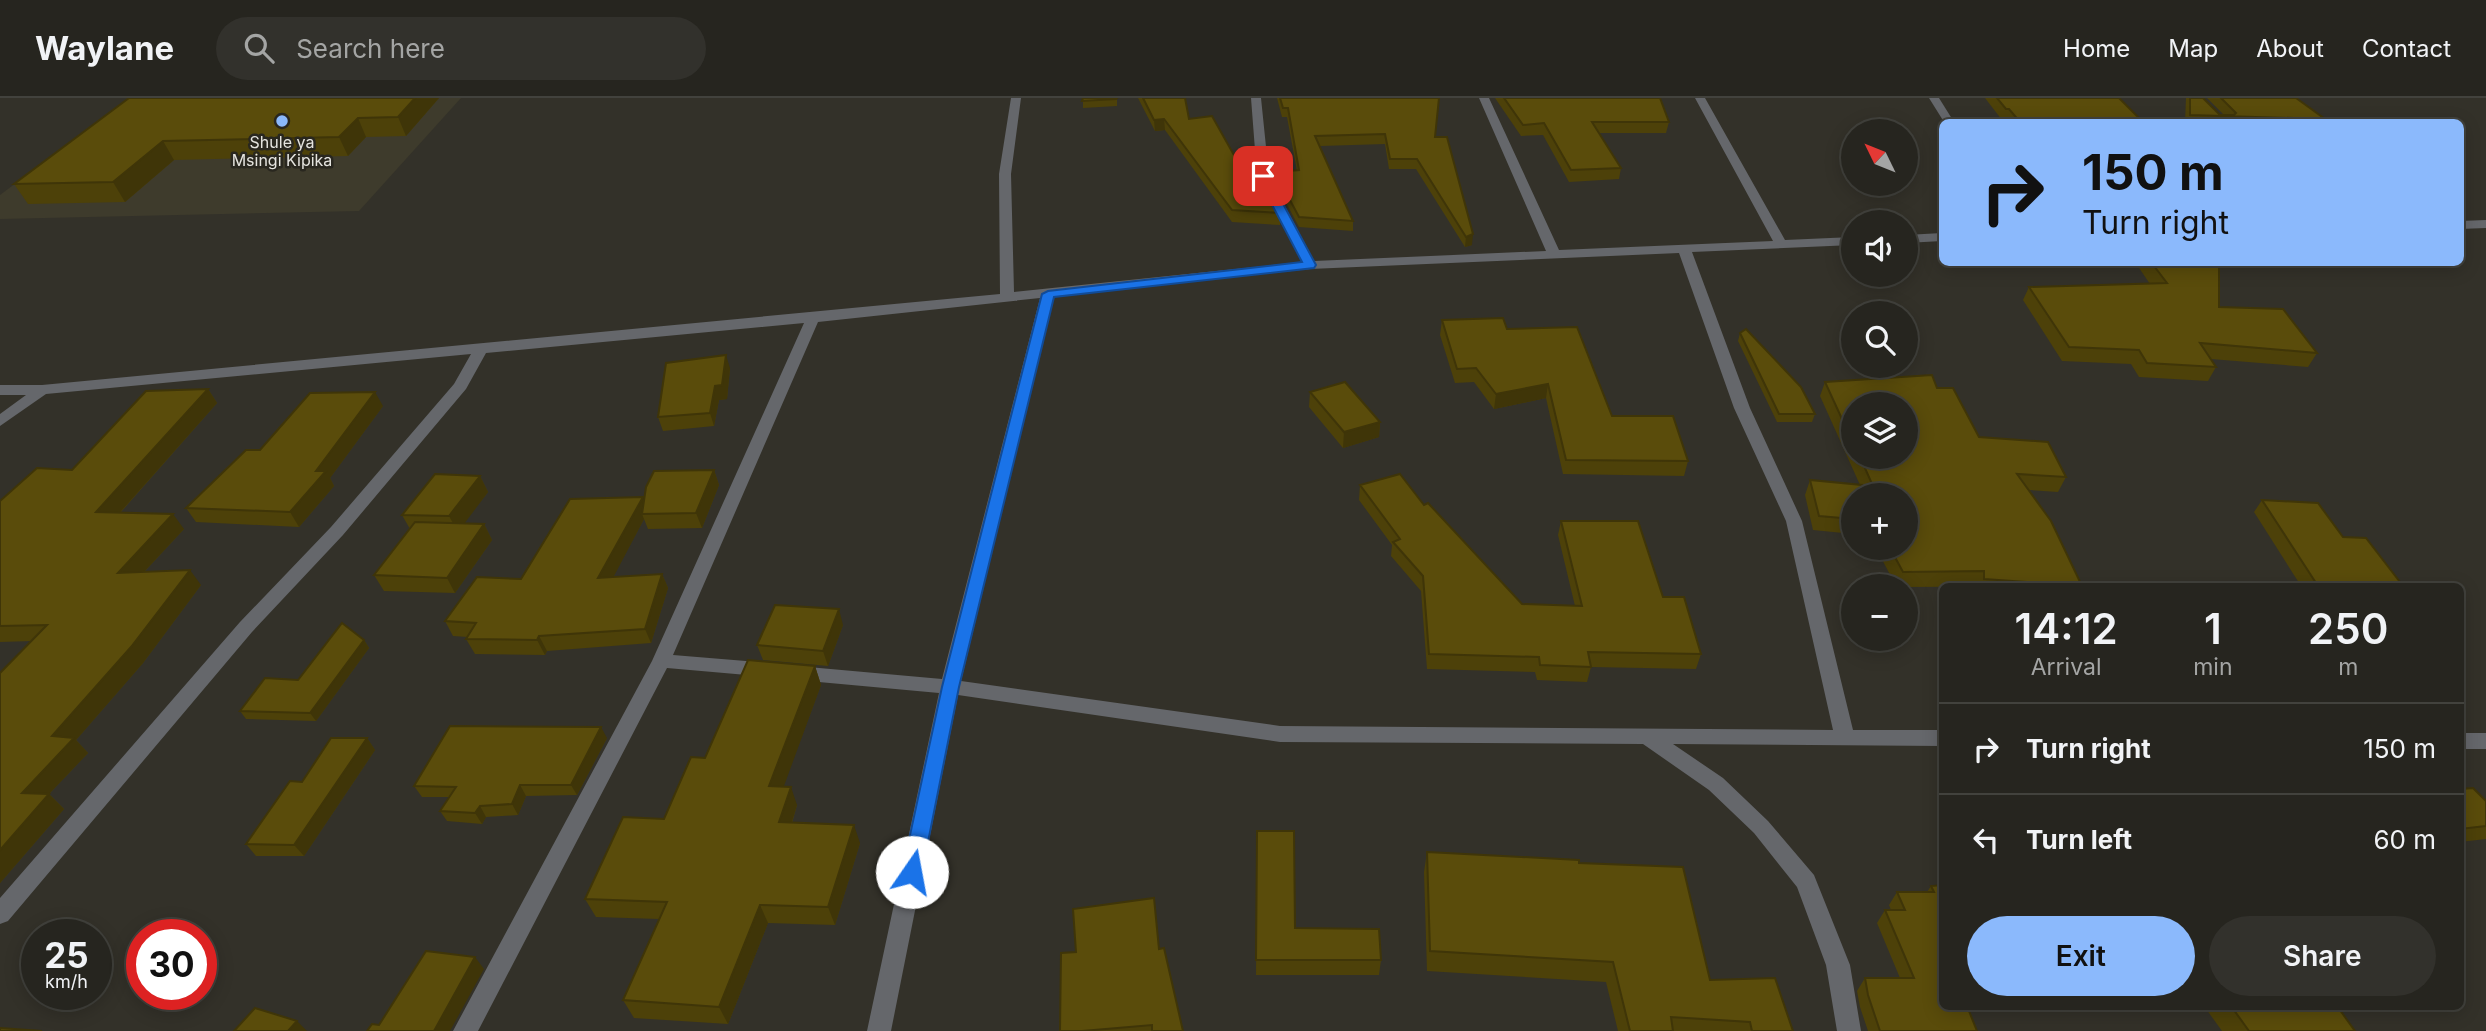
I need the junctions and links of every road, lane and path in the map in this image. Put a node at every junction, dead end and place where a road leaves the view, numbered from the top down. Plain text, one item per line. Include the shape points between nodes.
1 (1016, 98) edge
2 (1256, 98) edge
3 (1483, 98) edge
4 (1700, 98) edge
5 (1934, 98) edge
6 (1947, 119) edge
7 (2486, 224) edge
8 (2464, 225) edge
9 (1939, 237) edge
10 (1918, 238) edge
11 (1841, 241) edge
12 (1780, 244) junction
13 (1684, 248) junction
14 (1554, 253) junction
15 (1310, 265) junction
16 (1048, 294) junction
17 (1007, 299) junction
18 (813, 318) junction
19 (481, 349) junction
20 (0, 390) edge
21 (41, 390) junction
22 (0, 421) edge
23 (661, 661) junction
24 (950, 687) junction
25 (1648, 737) junction
26 (1845, 738) junction
27 (1939, 738) edge
28 (2464, 741) edge
29 (2486, 741) edge
30 (0, 914) edge
31 (465, 1031) edge
32 (879, 1031) edge
33 (1849, 1031) edge

1 - 17 street via 1005,174
2 - 15 street via 1263,176
3 - 14 street
4 - 12 street
5 - 6 street
7 - 8 street
9 - 10 street
11 - 12 street
12 - 13 street
13 - 14 street
13 - 26 street via 1742,408 1794,522
14 - 15 street
15 - 16 street
16 - 17 street
16 - 24 street
17 - 18 street
18 - 19 street
18 - 23 street
19 - 21 street
19 - 30 street via 461,386
20 - 21 street
21 - 22 street
23 - 24 street
23 - 31 street
24 - 25 street via 1280,734
24 - 32 street
25 - 26 street
25 - 33 street via 1716,784 1761,827 1806,882 1838,965
26 - 27 street
28 - 29 street

